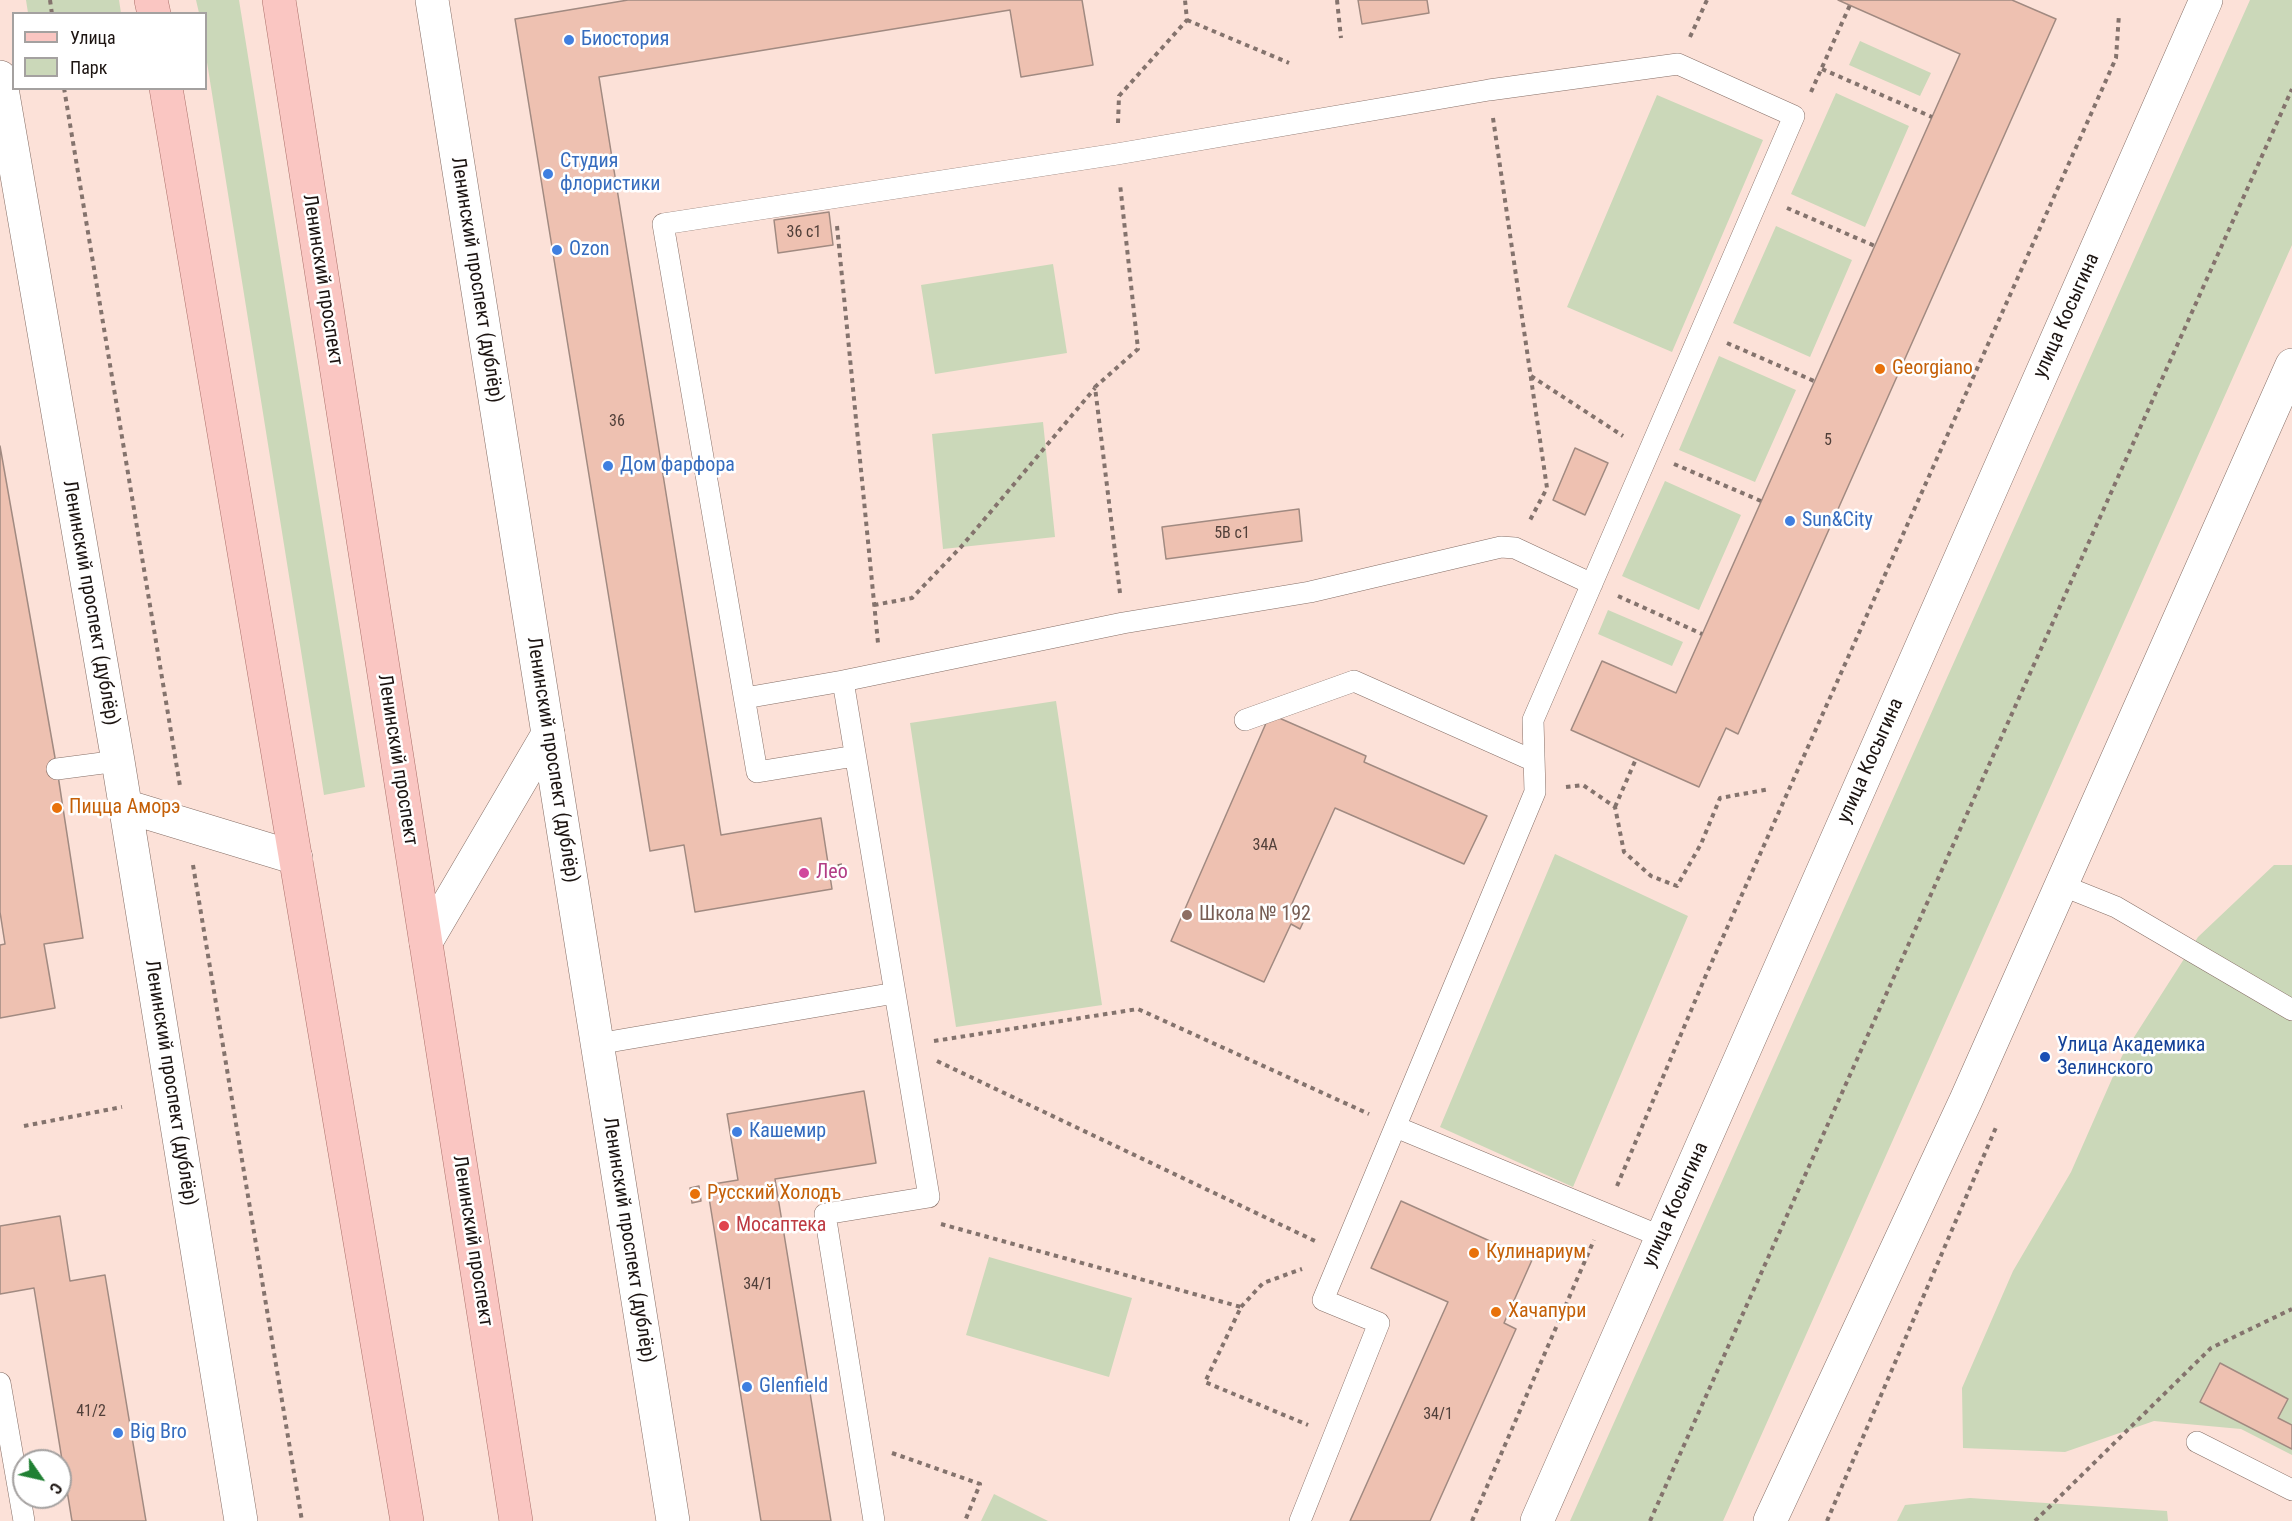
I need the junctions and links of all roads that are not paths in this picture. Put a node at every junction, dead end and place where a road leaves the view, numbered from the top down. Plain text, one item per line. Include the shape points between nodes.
1 (279, 0) edge
2 (432, 0) edge
3 (2206, 0) edge
4 (0, 77) edge
5 (166, 90) edge
6 (2292, 364) edge
7 (1592, 584) junction
8 (843, 681) junction
9 (745, 698) junction
10 (1245, 720) dead end
11 (548, 734) junction
12 (855, 756) junction
13 (118, 761) junction
14 (1534, 761) junction
15 (57, 769) dead end
16 (125, 806) junction
17 (296, 858) junction
18 (2061, 885) junction
19 (426, 942) junction
20 (895, 993) junction
21 (2292, 1010) edge
22 (597, 1044) junction
23 (1396, 1126) junction
24 (1662, 1237) junction
25 (0, 1383) edge
26 (2197, 1442) dead end
27 (2292, 1490) edge
28 (24, 1521) edge
29 (242, 1521) edge
30 (407, 1521) edge
31 (516, 1521) edge
32 (673, 1521) edge
33 (874, 1521) edge
34 (1300, 1521) edge
35 (1537, 1521) edge
36 (1770, 1521) edge

1 - 19 main road, Ленинский проспект
2 - 11 street, Ленинский проспект (дублёр)
3 - 24 street, улица Косыгина
4 - 13 street, Ленинский проспект (дублёр)
5 - 17 main road
6 - 18 street
7 - 8 lane via 1515,548 1479,550 1310,592 1123,623
7 - 9 lane via 1794,116 1678,64 1489,90 663,224
7 - 14 lane via 1533,720
8 - 9 lane
8 - 12 lane
9 - 12 lane via 757,772
10 - 14 lane via 1354,681
11 - 19 street
11 - 22 street, Ленинский проспект (дублёр)
12 - 20 lane
13 - 15 lane
13 - 16 street, Ленинский проспект (дублёр)
14 - 23 lane via 1535,792
16 - 17 street
16 - 29 street, Ленинский проспект (дублёр)
17 - 30 main road
18 - 21 lane via 2116,907
18 - 36 street via 1966,1100
19 - 31 main road, Ленинский проспект
20 - 22 lane
20 - 33 lane via 928,1197 825,1214
22 - 32 street, Ленинский проспект (дублёр)
23 - 24 lane
23 - 34 lane via 1323,1300 1379,1323
24 - 35 street, улица Косыгина
25 - 28 lane
26 - 27 lane

